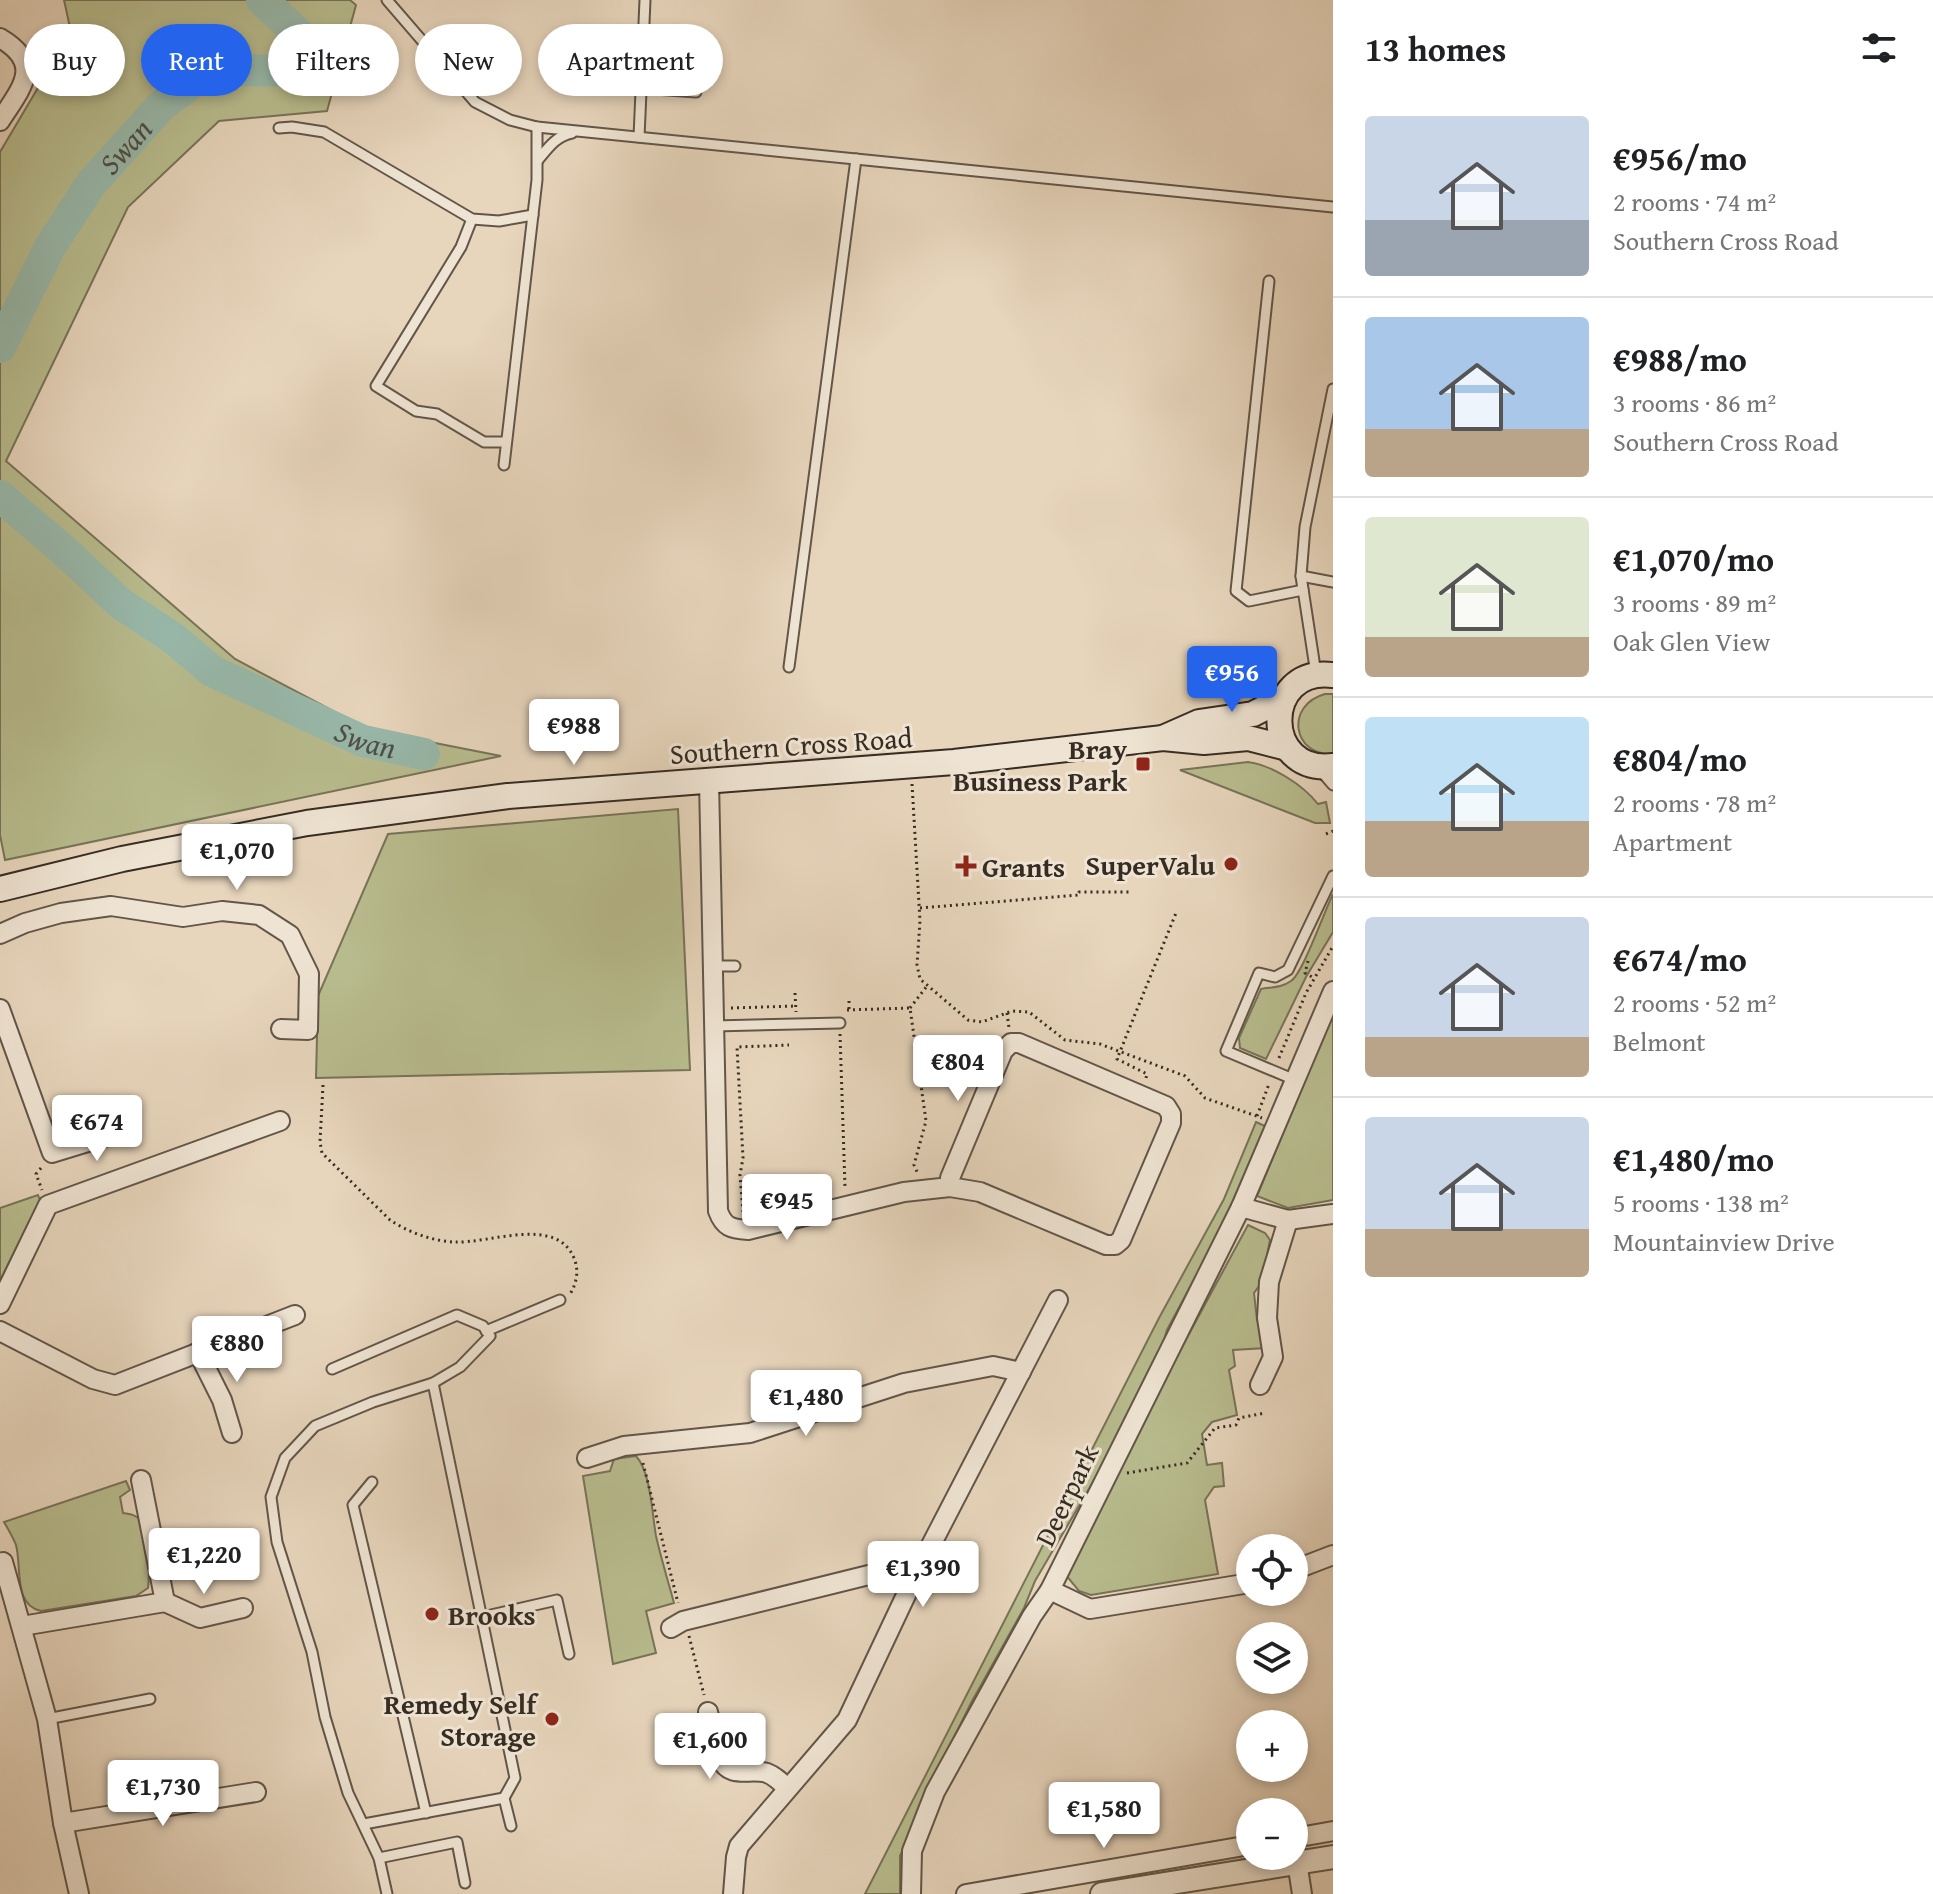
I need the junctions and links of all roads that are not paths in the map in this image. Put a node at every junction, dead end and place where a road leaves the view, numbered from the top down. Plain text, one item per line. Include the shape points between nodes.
1 (387, 0) edge
2 (645, 0) edge
3 (644, 24) edge
4 (0, 38) edge
5 (641, 96) edge
6 (0, 121) edge
7 (537, 127) junction
8 (279, 128) dead end
9 (581, 131) junction
10 (639, 137) junction
11 (856, 159) junction
12 (538, 160) junction
13 (1333, 207) edge
14 (533, 215) junction
15 (472, 219) junction
16 (1269, 281) dead end
17 (1333, 389) edge
18 (506, 442) junction
19 (504, 465) dead end
20 (1301, 576) junction
21 (1333, 582) edge
22 (1303, 590) junction
23 (789, 667) dead end
24 (1325, 675) edge
25 (1284, 698) junction
26 (1163, 738) junction
27 (1287, 748) junction
28 (1328, 772) edge
29 (709, 781) junction
30 (1333, 876) edge
31 (0, 889) edge
32 (0, 934) edge
33 (713, 966) junction
34 (735, 966) dead end
35 (1331, 997) edge
36 (0, 1009) edge
37 (840, 1023) road end
38 (714, 1026) junction
39 (281, 1029) dead end
40 (1295, 1080) junction
41 (280, 1121) dead end
42 (114, 1134) dead end
43 (950, 1187) junction
44 (1241, 1207) junction
45 (1333, 1214) edge
46 (1288, 1220) junction
47 (560, 1300) road end
48 (1058, 1300) dead end
49 (0, 1304) edge
50 (295, 1315) dead end
51 (0, 1331) edge
52 (486, 1331) junction
53 (198, 1352) junction
54 (332, 1369) dead end
55 (1021, 1372) junction
56 (433, 1383) junction
57 (1260, 1385) dead end
58 (232, 1433) dead end
59 (587, 1458) dead end
60 (141, 1480) dead end
61 (372, 1482) dead end
62 (1333, 1555) edge
63 (3, 1562) dead end
64 (1308, 1565) edge
65 (915, 1576) junction
66 (1236, 1585) edge
67 (1050, 1590) junction
68 (165, 1602) junction
69 (243, 1608) dead end
70 (482, 1617) junction
71 (677, 1625) road end
72 (22, 1626) junction
73 (569, 1654) dead end
74 (150, 1699) dead end
75 (708, 1712) road end
76 (47, 1719) junction
77 (787, 1788) junction
78 (256, 1792) dead end
79 (504, 1798) junction
80 (426, 1813) junction
81 (63, 1823) junction
82 (364, 1824) junction
83 (511, 1826) dead end
84 (1333, 1831) edge
85 (1308, 1842) edge
86 (1236, 1849) edge
87 (1308, 1850) edge
88 (1333, 1857) edge
89 (379, 1858) junction
90 (1236, 1859) edge
91 (1298, 1870) edge
92 (465, 1883) dead end
93 (1100, 1887) edge
94 (79, 1894) edge
95 (387, 1894) edge
96 (733, 1894) edge
97 (911, 1894) edge
98 (966, 1894) edge
99 (1302, 1894) edge

1 - 7 lane via 475,102
2 - 3 lane
4 - 6 street via 27,65 25,80
5 - 10 lane
7 - 9 lane
7 - 12 lane
8 - 15 lane via 324,132
9 - 10 lane
9 - 12 lane via 563,135
10 - 11 lane
11 - 13 lane
11 - 23 lane
12 - 14 lane
14 - 15 lane
14 - 18 lane
15 - 18 lane via 461,247 376,386 484,442
16 - 22 lane via 1236,591 1249,601
17 - 20 lane via 1305,527
18 - 19 lane
20 - 21 lane
20 - 22 lane
22 - 24 lane
24 - 25 main road, Southern Cross Road via 1299,682
25 - 26 main road, Southern Cross Road via 1253,714 1199,722
25 - 27 main road via 1279,726
26 - 27 main road, Southern Cross Road via 1248,738
26 - 29 main road, Southern Cross Road
27 - 28 main road, Southern Cross Road
29 - 31 main road, Southern Cross Road via 508,796 374,813 122,859
29 - 33 street
30 - 40 lane via 1288,970 1275,977 1259,973 1226,1051
32 - 39 street via 61,913 111,906 183,917 222,911 259,915 290,935 309,974 308,1030
33 - 34 lane
33 - 38 street
35 - 40 street, Deerpark
36 - 42 street via 52,1153
37 - 38 lane
38 - 43 street via 722,1223 748,1230
40 - 44 street, Deerpark
41 - 49 street via 48,1205
43 - 43 street via 1003,1051 1011,1043 1166,1106 1171,1114 1115,1245 980,1192
44 - 46 street
44 - 67 street, Deerpark
45 - 46 street
46 - 57 street via 1269,1282 1273,1357
47 - 52 lane
48 - 55 street
50 - 53 street
51 - 53 street via 115,1385
52 - 54 lane via 457,1315
52 - 56 lane via 490,1336 460,1367
53 - 58 street
55 - 59 street via 993,1366 963,1371 904,1383 750,1433 634,1445
55 - 65 street
56 - 70 lane
56 - 82 lane via 315,1426 285,1458 271,1497 277,1542 312,1652 325,1717 348,1793
60 - 68 street
61 - 80 lane via 353,1505
62 - 64 street
63 - 72 street
65 - 71 street via 901,1567
65 - 77 street via 847,1720
66 - 67 street via 1090,1609
67 - 97 street, Deerpark via 935,1792 912,1851
68 - 69 street via 200,1618
68 - 72 street
70 - 73 lane via 557,1600
70 - 79 lane via 515,1778
72 - 76 street
74 - 76 lane
75 - 77 street via 720,1759 728,1769 765,1772
76 - 81 street
77 - 96 street via 739,1846
78 - 81 street
79 - 80 lane
79 - 83 lane
80 - 82 lane
81 - 94 street
82 - 89 lane
84 - 85 street
86 - 93 street
87 - 88 street
89 - 92 lane via 457,1842
89 - 95 lane
90 - 93 street
91 - 99 street
93 - 98 street

